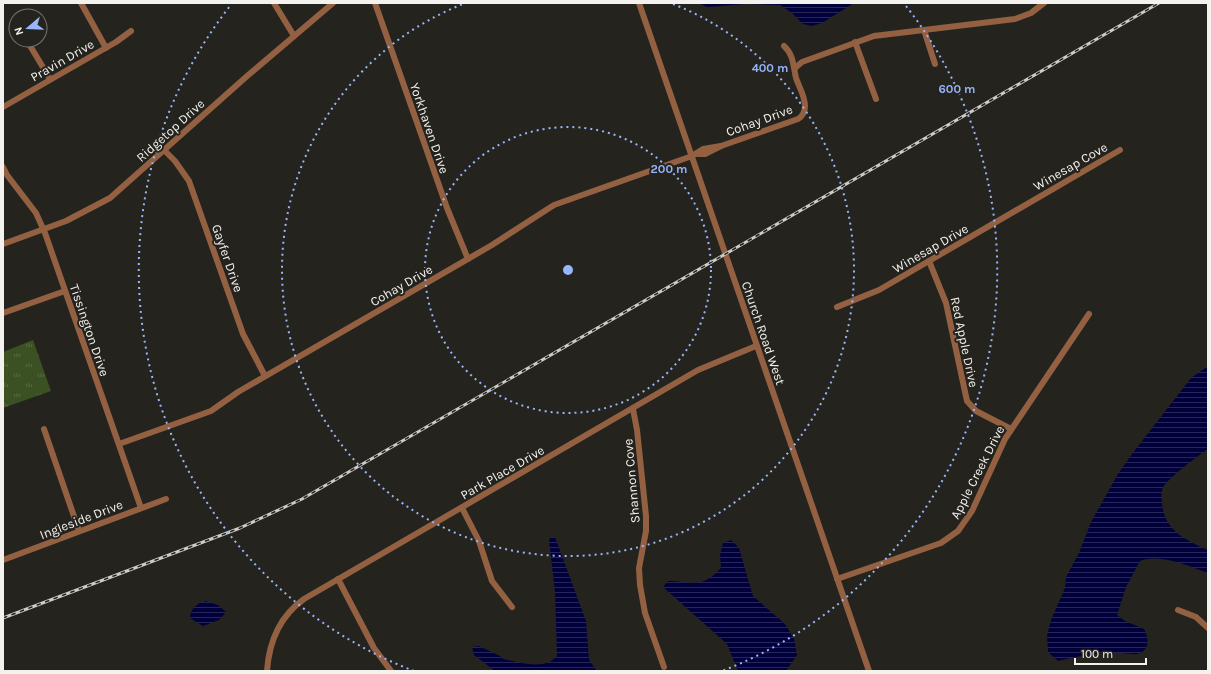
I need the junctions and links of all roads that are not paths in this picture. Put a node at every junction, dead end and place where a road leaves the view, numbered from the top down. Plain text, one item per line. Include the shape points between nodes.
1 (80, 3) edge
2 (274, 3) edge
3 (333, 3) edge
4 (375, 3) edge
5 (639, 3) edge
6 (1044, 3) edge
7 (924, 30) junction
8 (131, 31) dead end
9 (294, 36) junction
10 (855, 42) junction
11 (784, 46) dead end
12 (31, 48) edge
13 (106, 48) junction
14 (935, 64) dead end
15 (795, 68) junction
16 (50, 79) junction
17 (876, 99) dead end
18 (3, 107) edge
19 (164, 150) junction
20 (1120, 150) dead end
21 (695, 155) junction
22 (3, 167) edge
23 (1031, 202) joint
24 (43, 230) junction
25 (3, 244) edge
26 (468, 259) junction
27 (929, 261) junction
28 (65, 291) junction
29 (837, 308) dead end
30 (3, 313) edge
31 (1089, 314) dead end
32 (756, 346) junction
33 (265, 376) junction
34 (633, 409) junction
35 (44, 429) dead end
36 (1011, 429) junction
37 (119, 444) junction
38 (166, 499) dead end
39 (141, 508) junction
40 (462, 508) junction
41 (80, 531) junction
42 (3, 560) edge
43 (338, 579) junction
44 (837, 579) junction
45 (512, 607) dead end
46 (1178, 610) dead end
47 (1208, 628) edge
48 (664, 667) dead end
49 (267, 671) edge
50 (391, 671) edge
51 (869, 671) edge

1 - 13 street
2 - 9 street
3 - 9 street, Ridgetop Drive
4 - 26 street, Yorkhaven Drive via 440,188
5 - 21 street, Church Road West
6 - 7 street via 1031,13 1015,19
7 - 10 street via 874,36
7 - 14 street
8 - 13 street, Pravin Drive
9 - 19 street, Ridgetop Drive
10 - 15 street via 802,62
10 - 17 street
11 - 15 street via 789,51
12 - 16 street
13 - 16 street, Pravin Drive
15 - 21 street, Cohay Drive via 805,105 802,116 721,146 703,149
16 - 18 street, Pravin Drive
19 - 24 street, Ridgetop Drive via 105,201 66,222
19 - 33 street, Gayfer Drive via 189,181 243,334
20 - 23 street, Winesap Cove
21 - 26 street, Cohay Drive via 561,202
21 - 32 street, Church Road West
22 - 24 street, Tissington Drive via 36,213
23 - 27 street, Winesap Drive
24 - 25 street, Ridgetop Drive
24 - 28 street, Tissington Drive
26 - 33 street, Cohay Drive
27 - 29 street, Winesap Drive via 871,295
27 - 36 street, Red Apple Drive via 946,303 967,401 976,411
28 - 30 street
28 - 37 street, Tissington Drive
31 - 36 street, Apple Creek Drive
32 - 34 street, Park Place Drive via 698,370
32 - 44 street, Church Road West
33 - 37 street, Cohay Drive via 211,411
34 - 40 street, Park Place Drive
34 - 48 street, Shannon Cove via 646,516 646,531 639,568 640,585 645,613
35 - 41 street
36 - 44 street, Apple Creek Drive via 1000,447 969,516 950,538 934,546
37 - 39 street, Tissington Drive
38 - 39 street, Ingleside Drive
39 - 41 street, Ingleside Drive
40 - 43 street, Park Place Drive
40 - 45 street via 479,541 492,580
41 - 42 street, Ingleside Drive
43 - 49 street, Park Place Drive via 299,602 284,620 270,648
43 - 50 street via 374,648
44 - 51 street, Church Road West
46 - 47 street via 1196,617

